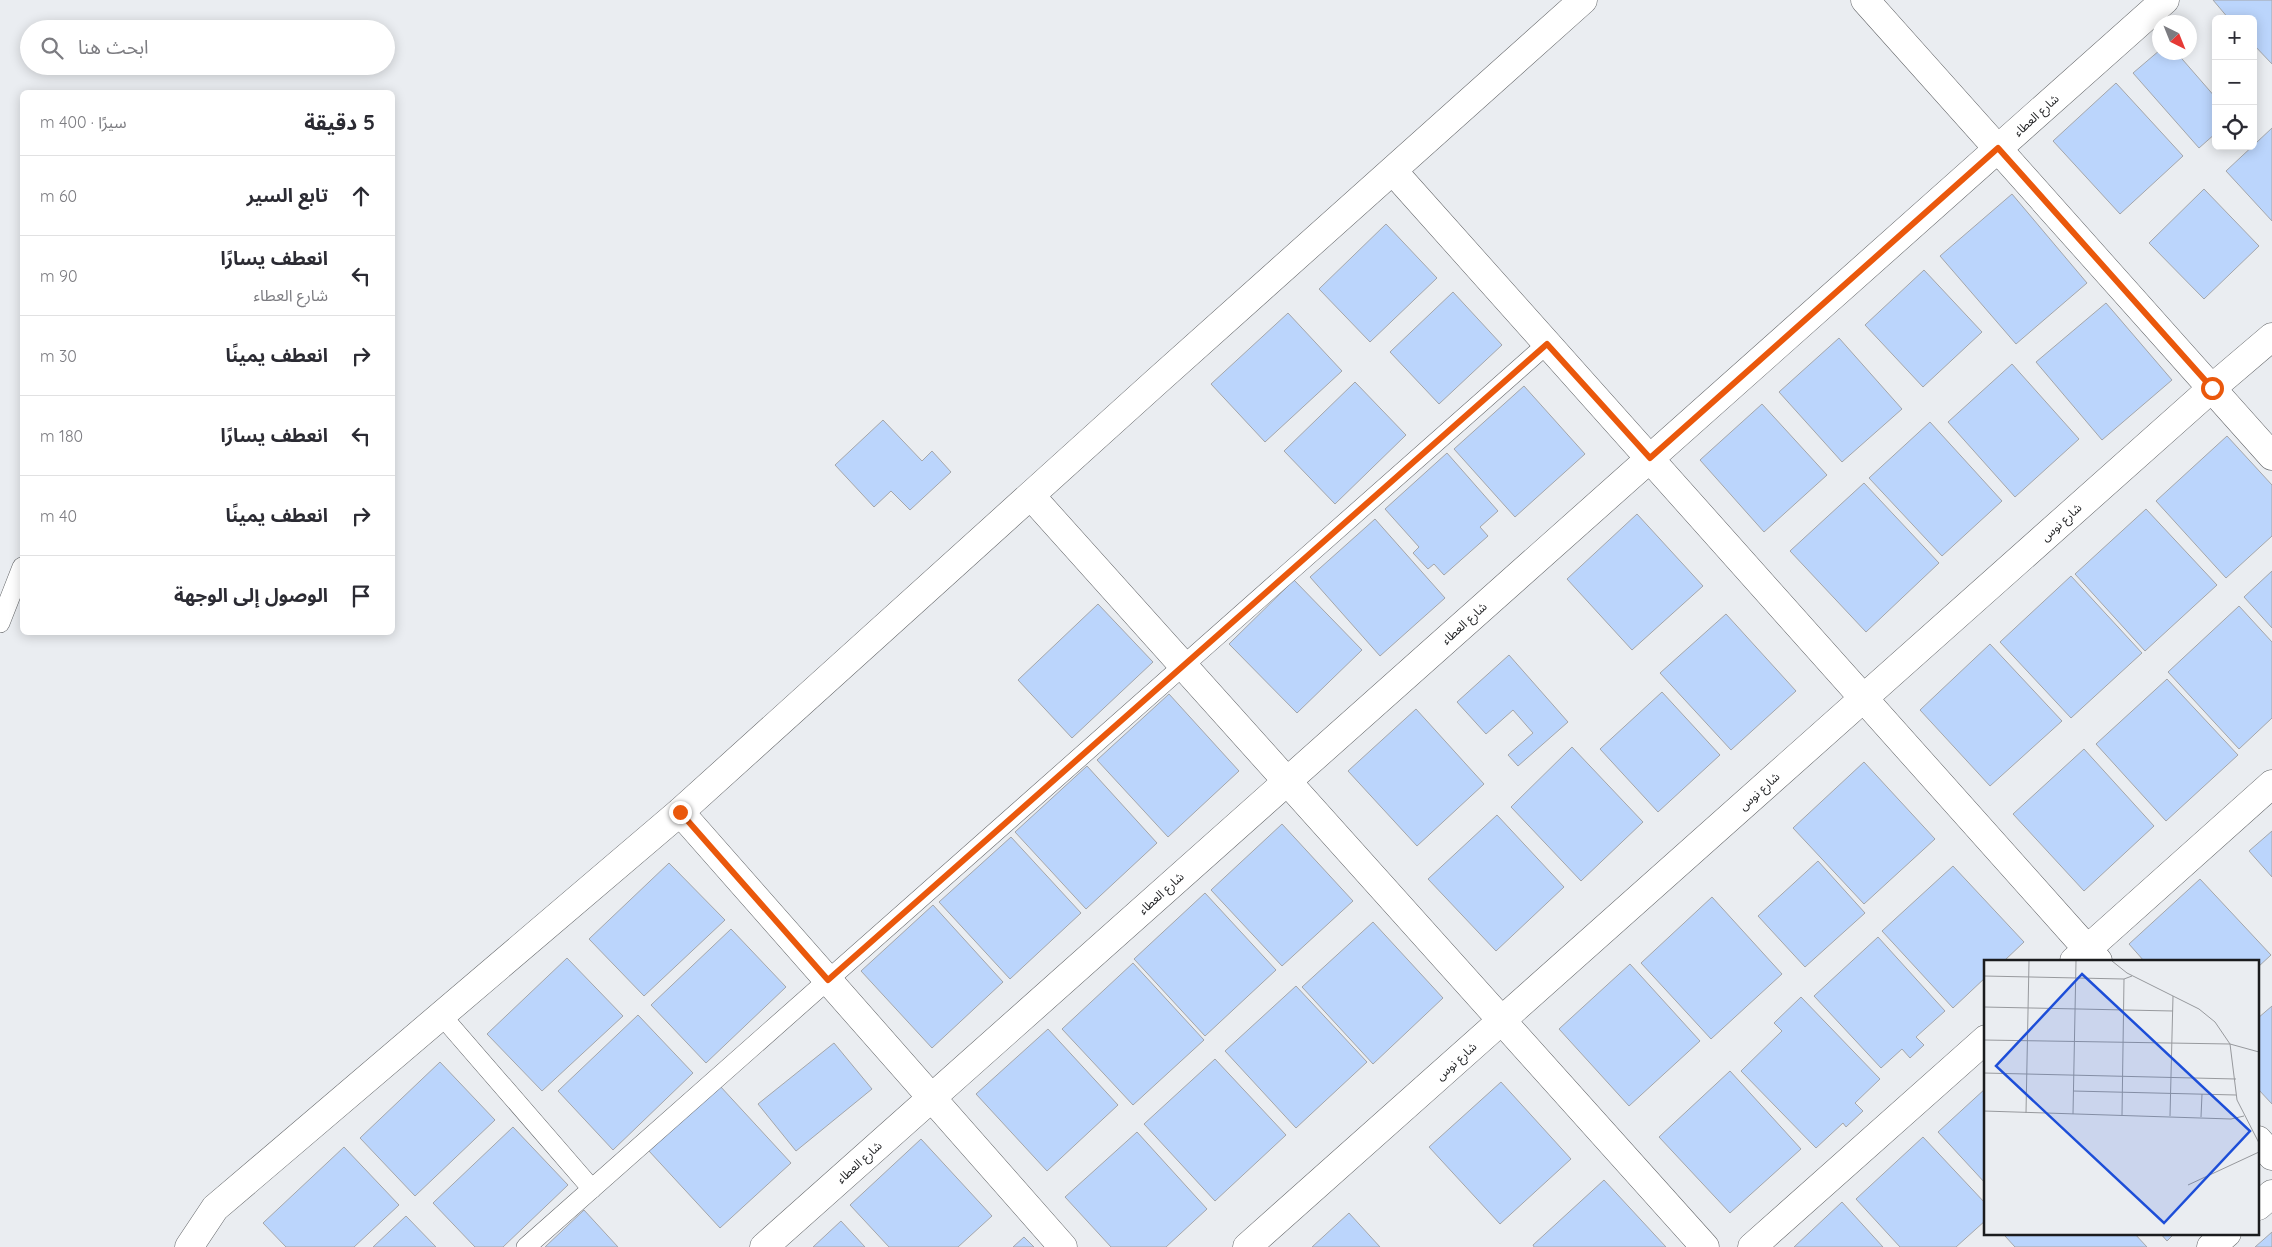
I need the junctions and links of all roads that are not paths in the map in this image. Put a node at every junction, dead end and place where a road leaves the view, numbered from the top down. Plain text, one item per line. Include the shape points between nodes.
1 (1583, 0) edge
2 (1865, 0) edge
3 (2165, 0) edge
4 (1998, 148) junction
5 (1393, 171) junction
6 (2272, 337) edge
7 (1547, 344) junction
8 (2212, 388) junction
9 (2272, 456) edge
10 (1650, 458) junction
11 (1031, 496) junction
12 (20, 572) edge
13 (0, 623) edge
14 (1184, 665) junction
15 (1863, 698) junction
16 (1287, 781) junction
17 (2272, 784) edge
18 (680, 812) junction
19 (2086, 957) edge
20 (828, 980) junction
21 (442, 1016) junction
22 (1502, 1020) junction
23 (1984, 1041) edge
24 (931, 1098) junction
25 (2260, 1142) edge
26 (2272, 1156) edge
27 (592, 1188) junction
28 (2272, 1194) edge
29 (2260, 1204) edge
30 (2226, 1234) edge
31 (189, 1247) edge
32 (526, 1247) edge
33 (764, 1247) edge
34 (1063, 1247) edge
35 (1247, 1247) edge
36 (1706, 1247) edge
37 (1752, 1247) edge
38 (2211, 1247) edge

1 - 5 street
2 - 4 street
3 - 4 street, شارع العطاء
4 - 8 street
4 - 10 street, شارع العطاء
5 - 7 street
5 - 11 street
6 - 8 street, شارع نوس
7 - 10 street
7 - 14 lane
8 - 9 street
8 - 15 street, شارع نوس
10 - 15 street
10 - 16 street, شارع العطاء
11 - 14 street
11 - 18 street
12 - 13 lane
14 - 16 street
14 - 20 lane
15 - 19 street
15 - 22 street, شارع نوس
16 - 22 street
16 - 24 street, شارع العطاء
17 - 19 street
18 - 20 street
18 - 21 street
20 - 24 street
20 - 27 lane
21 - 27 lane
21 - 31 street via 216,1208
22 - 35 street, شارع نوس
22 - 36 street
23 - 37 street
24 - 33 street, شارع العطاء
24 - 34 street
25 - 26 street
27 - 32 lane
28 - 29 street
30 - 38 street

